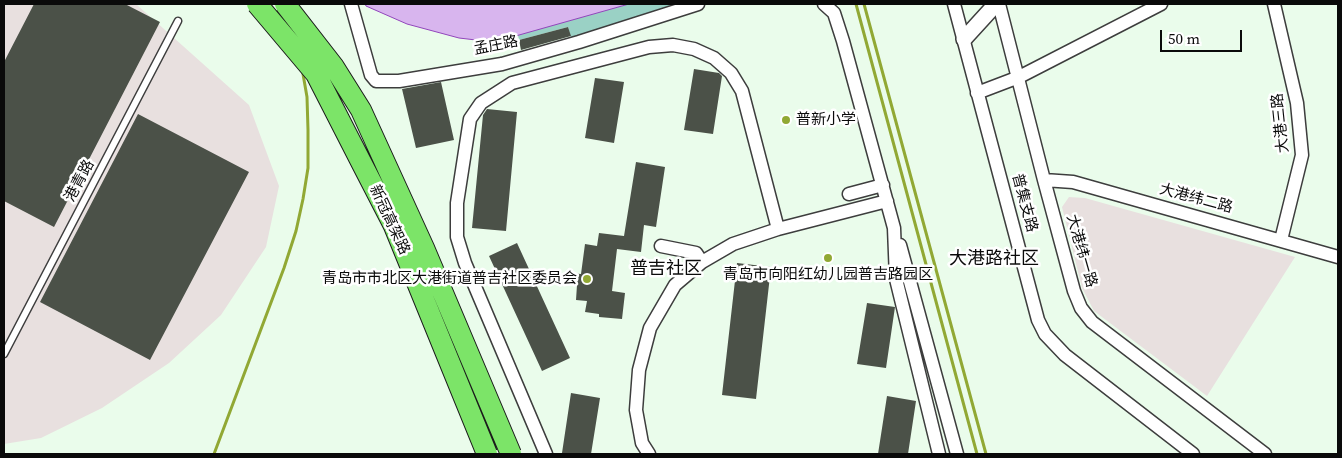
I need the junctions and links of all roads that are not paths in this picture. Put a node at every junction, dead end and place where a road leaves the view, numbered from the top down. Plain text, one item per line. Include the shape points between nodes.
1 (257, 4) edge
2 (285, 4) edge
3 (351, 4) edge
4 (698, 4) edge
5 (824, 4) edge
6 (954, 4) edge
7 (998, 4) edge
8 (1161, 4) edge
9 (1274, 4) edge
10 (178, 21) dead end
11 (964, 39) junction
12 (1019, 77) junction
13 (977, 92) junction
14 (1044, 180) junction
15 (882, 185) junction
16 (848, 194) dead end
17 (887, 201) junction
18 (778, 228) junction
19 (894, 228) junction
20 (1281, 240) junction
21 (661, 246) dead end
22 (1338, 257) edge
23 (702, 262) junction
24 (4, 354) edge
25 (487, 454) edge
26 (511, 454) edge
27 (546, 454) edge
28 (649, 454) edge
29 (939, 454) edge
30 (957, 454) edge
31 (1193, 454) edge
32 (1265, 454) edge

1 - 25 highway, 新冠高架路, bridge via 316,74 394,226
2 - 26 highway, 新冠高架路, bridge via 334,67 361,110 424,248
3 - 4 street, 孟庄路 via 371,75 376,81 502,64
5 - 15 street via 834,13 843,41
6 - 11 street
7 - 11 street
7 - 12 street, 大港纬一路
8 - 12 street
9 - 20 street, 大港三路 via 1297,103 1302,155
10 - 24 lane, 港青路
11 - 13 street, 普集支路
12 - 13 street
12 - 14 street, 大港纬一路
13 - 31 street, 普集支路 via 1038,320 1045,334 1065,355
14 - 20 street, 大港纬二路 via 1073,182
14 - 32 street, 大港纬一路 via 1074,291 1092,322
15 - 16 street
15 - 17 street
17 - 18 street
17 - 19 street
18 - 23 street via 733,244
18 - 27 street via 742,91 731,73 714,58 694,49 673,45 649,47 512,83 481,103 470,119 457,202 457,237
19 - 29 street via 896,279
19 - 30 street
20 - 22 street, 大港纬二路
21 - 23 street via 696,252
23 - 28 street via 675,285 650,328 639,370 636,410 642,443

